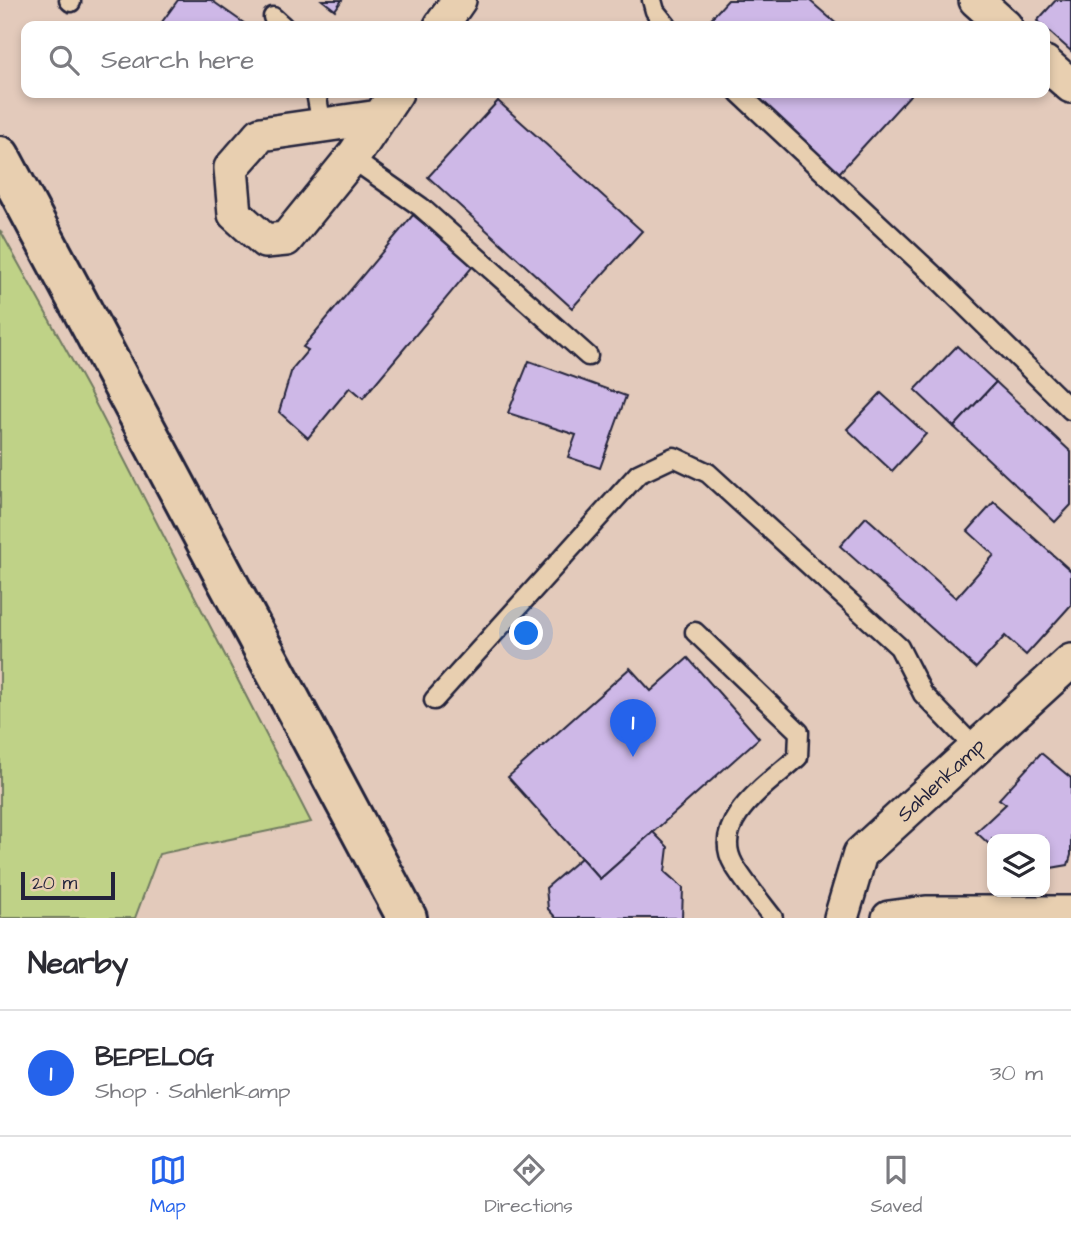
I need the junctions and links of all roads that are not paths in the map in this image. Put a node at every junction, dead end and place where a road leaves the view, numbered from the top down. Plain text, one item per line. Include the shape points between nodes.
1 (459, 0) edge
2 (652, 0) edge
3 (976, 0) edge
4 (444, 21) edge
5 (663, 21) edge
6 (999, 21) edge
7 (1050, 67) edge
8 (1071, 86) edge
9 (317, 98) edge
10 (745, 98) edge
11 (387, 105) edge
12 (322, 125) junction
13 (0, 156) edge
14 (352, 158) junction
15 (588, 356) dead end
16 (1071, 410) edge
17 (695, 632) dead end
18 (1071, 661) edge
19 (434, 700) dead end
20 (975, 748) junction
21 (1071, 913) edge
22 (407, 918) edge
23 (773, 918) edge
24 (841, 918) edge
25 (890, 918) edge

1 - 4 street
2 - 5 lane
3 - 6 street
7 - 8 street
9 - 12 lane
10 - 16 lane
11 - 12 street
11 - 14 street
12 - 14 street via 261,134 231,168 235,214 265,241 286,239
13 - 22 main road
14 - 15 lane via 421,207
17 - 23 lane via 799,732 798,757 732,820 727,838 733,863
18 - 20 street, Sahlenkamp
19 - 20 lane via 638,474 674,457 708,473 899,647 923,694
20 - 24 street, Sahlenkamp via 860,854
21 - 25 street via 926,912

